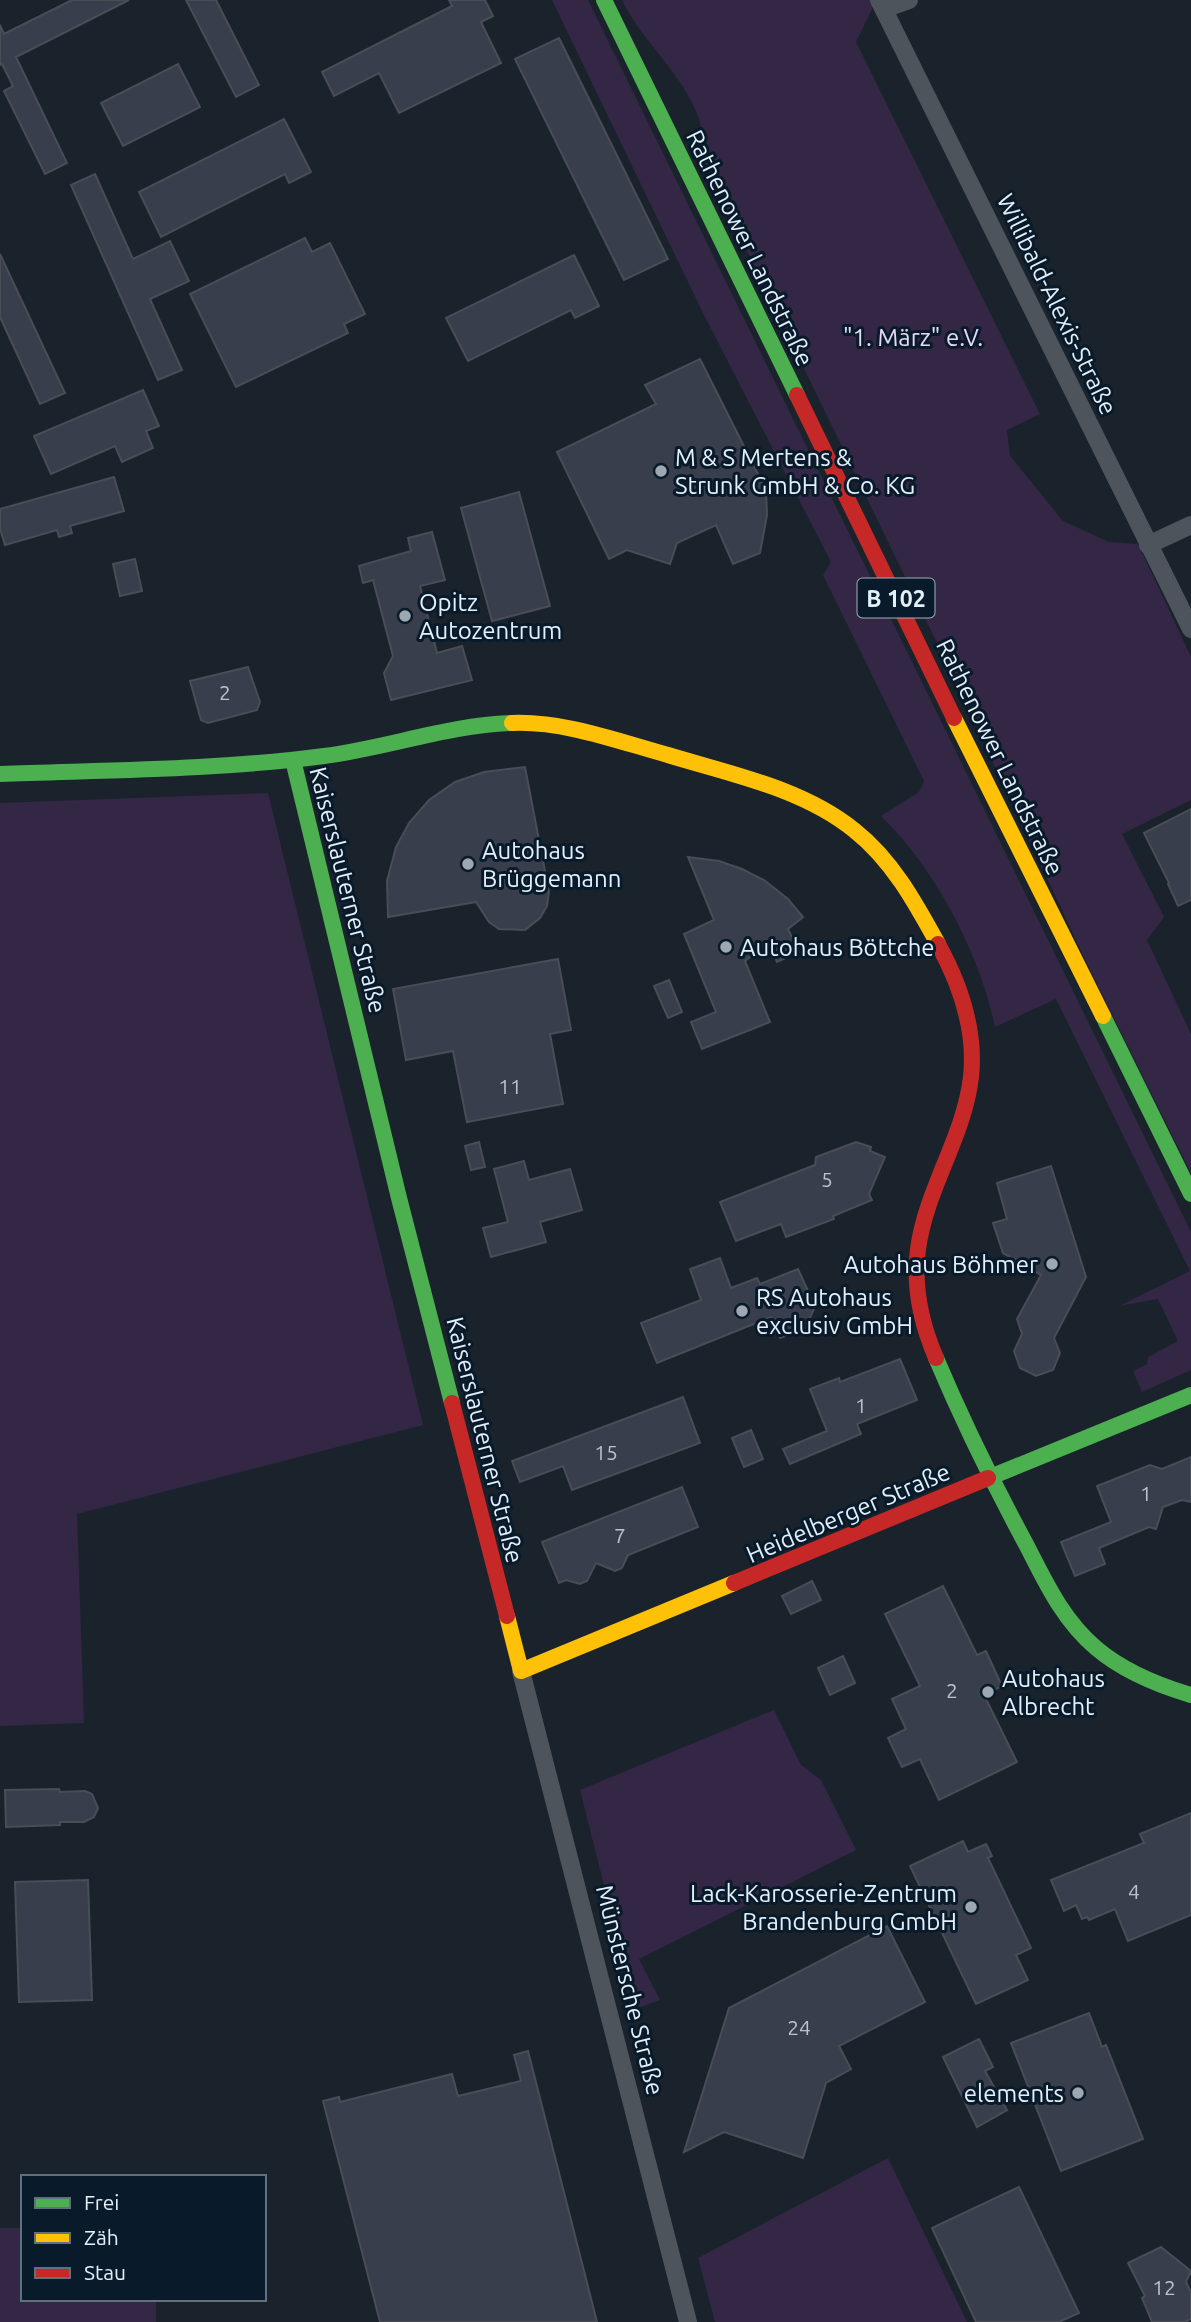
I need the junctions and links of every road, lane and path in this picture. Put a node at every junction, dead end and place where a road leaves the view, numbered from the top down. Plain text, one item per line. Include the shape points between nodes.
1 (604, 0) edge
2 (909, 0) edge
3 (882, 4) edge
4 (1191, 525) edge
5 (1148, 545) junction
6 (1191, 629) edge
7 (293, 760) junction
8 (0, 774) edge
9 (1191, 1194) edge
10 (1191, 1395) edge
11 (992, 1478) junction
12 (522, 1671) junction
13 (1191, 1695) edge
14 (688, 2322) edge

1 - 9 street, Rathenower Landstraße / B 102
2 - 3 street
3 - 5 street, Willibald-Alexis-Straße
4 - 5 street
5 - 6 street, Willibald-Alexis-Straße
7 - 8 street
7 - 11 street, Kaiserslauterner Straße via 471,727 526,723 594,735 776,789 831,814 872,845 907,890 940,947 970,1031 969,1090 921,1231 916,1259 924,1325
7 - 12 street, Kaiserslauterner Straße via 399,1198
10 - 11 street, Heidelberger Straße
11 - 12 street, Heidelberger Straße
11 - 13 street via 1051,1594 1084,1637 1141,1678
12 - 14 street, Münstersche Straße

